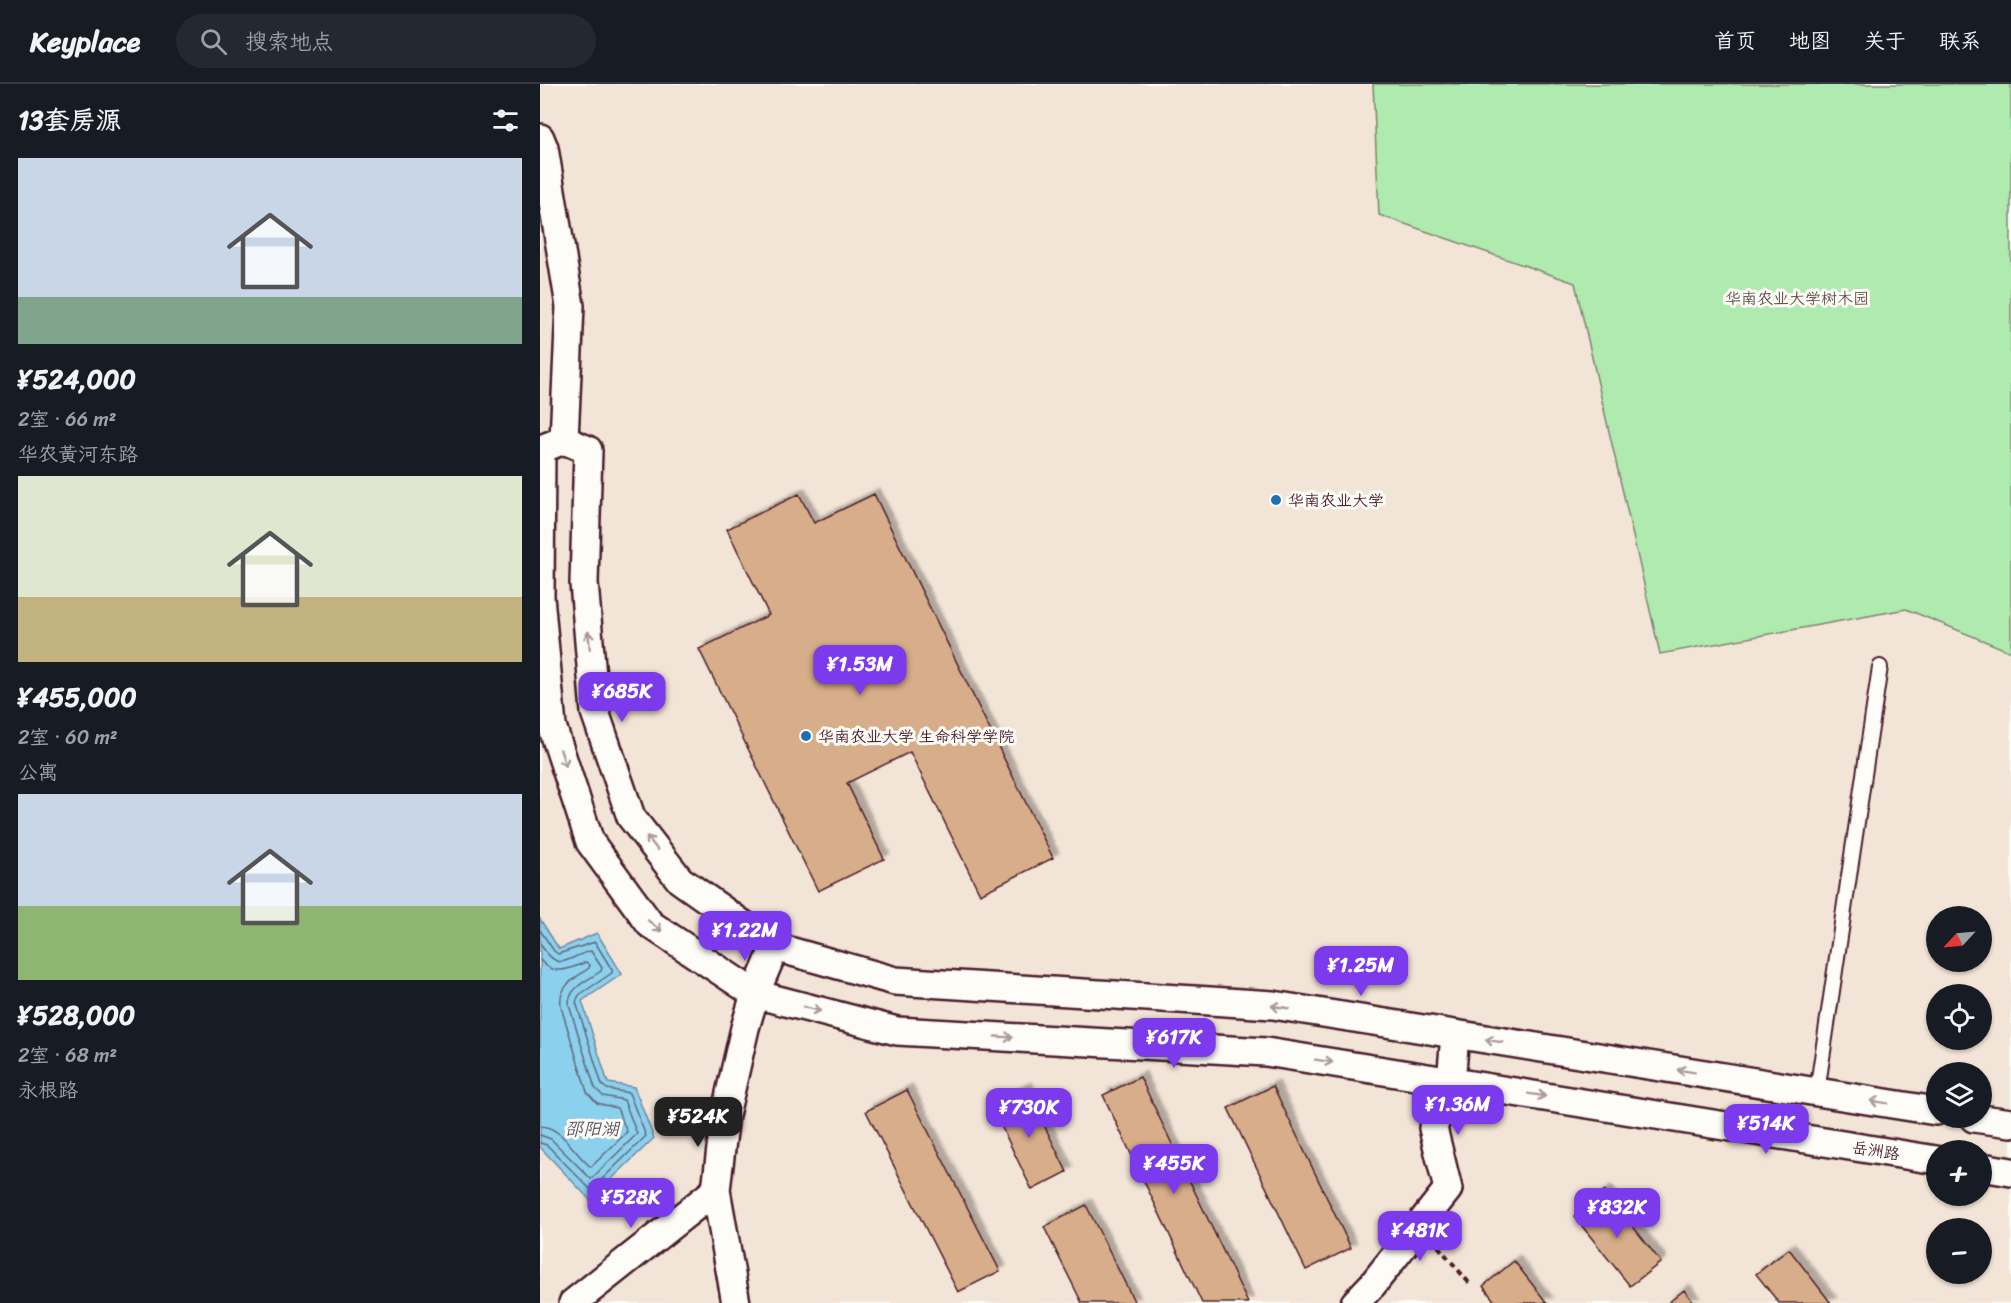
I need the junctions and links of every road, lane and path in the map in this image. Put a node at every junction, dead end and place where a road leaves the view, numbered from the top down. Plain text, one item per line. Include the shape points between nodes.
1 (540, 138) edge
2 (576, 445) junction
3 (1880, 667) dead end
4 (775, 947) junction
5 (755, 994) junction
6 (1455, 1035) junction
7 (1450, 1082) junction
8 (1817, 1092) junction
9 (1926, 1110) edge
10 (1992, 1120) edge
11 (2011, 1123) edge
12 (1926, 1158) edge
13 (1992, 1169) edge
14 (2011, 1172) edge
15 (716, 1190) junction
16 (1420, 1225) junction
17 (1470, 1284) dead end
18 (573, 1303) edge
19 (736, 1303) edge
20 (1355, 1303) edge

1 - 2 street via 570,306
4 -> 2 street via 681,880 631,817 595,712
2 -> 5 street, 岳洲路 via 542,449 540,597 552,726 590,842 650,924
3 - 8 lane
4 - 5 street
6 -> 4 street via 1273,1005 895,981
5 -> 7 street, 岳洲路 via 897,1031 1266,1052
5 - 15 street via 725,1115
6 - 7 street
8 -> 6 street
7 -> 12 street, 岳洲路
7 - 16 street via 1433,1128 1448,1189
9 -> 8 street
10 - 11 street
13 - 14 street
15 - 18 street
15 - 19 street
16 - 17 path
16 - 20 street

